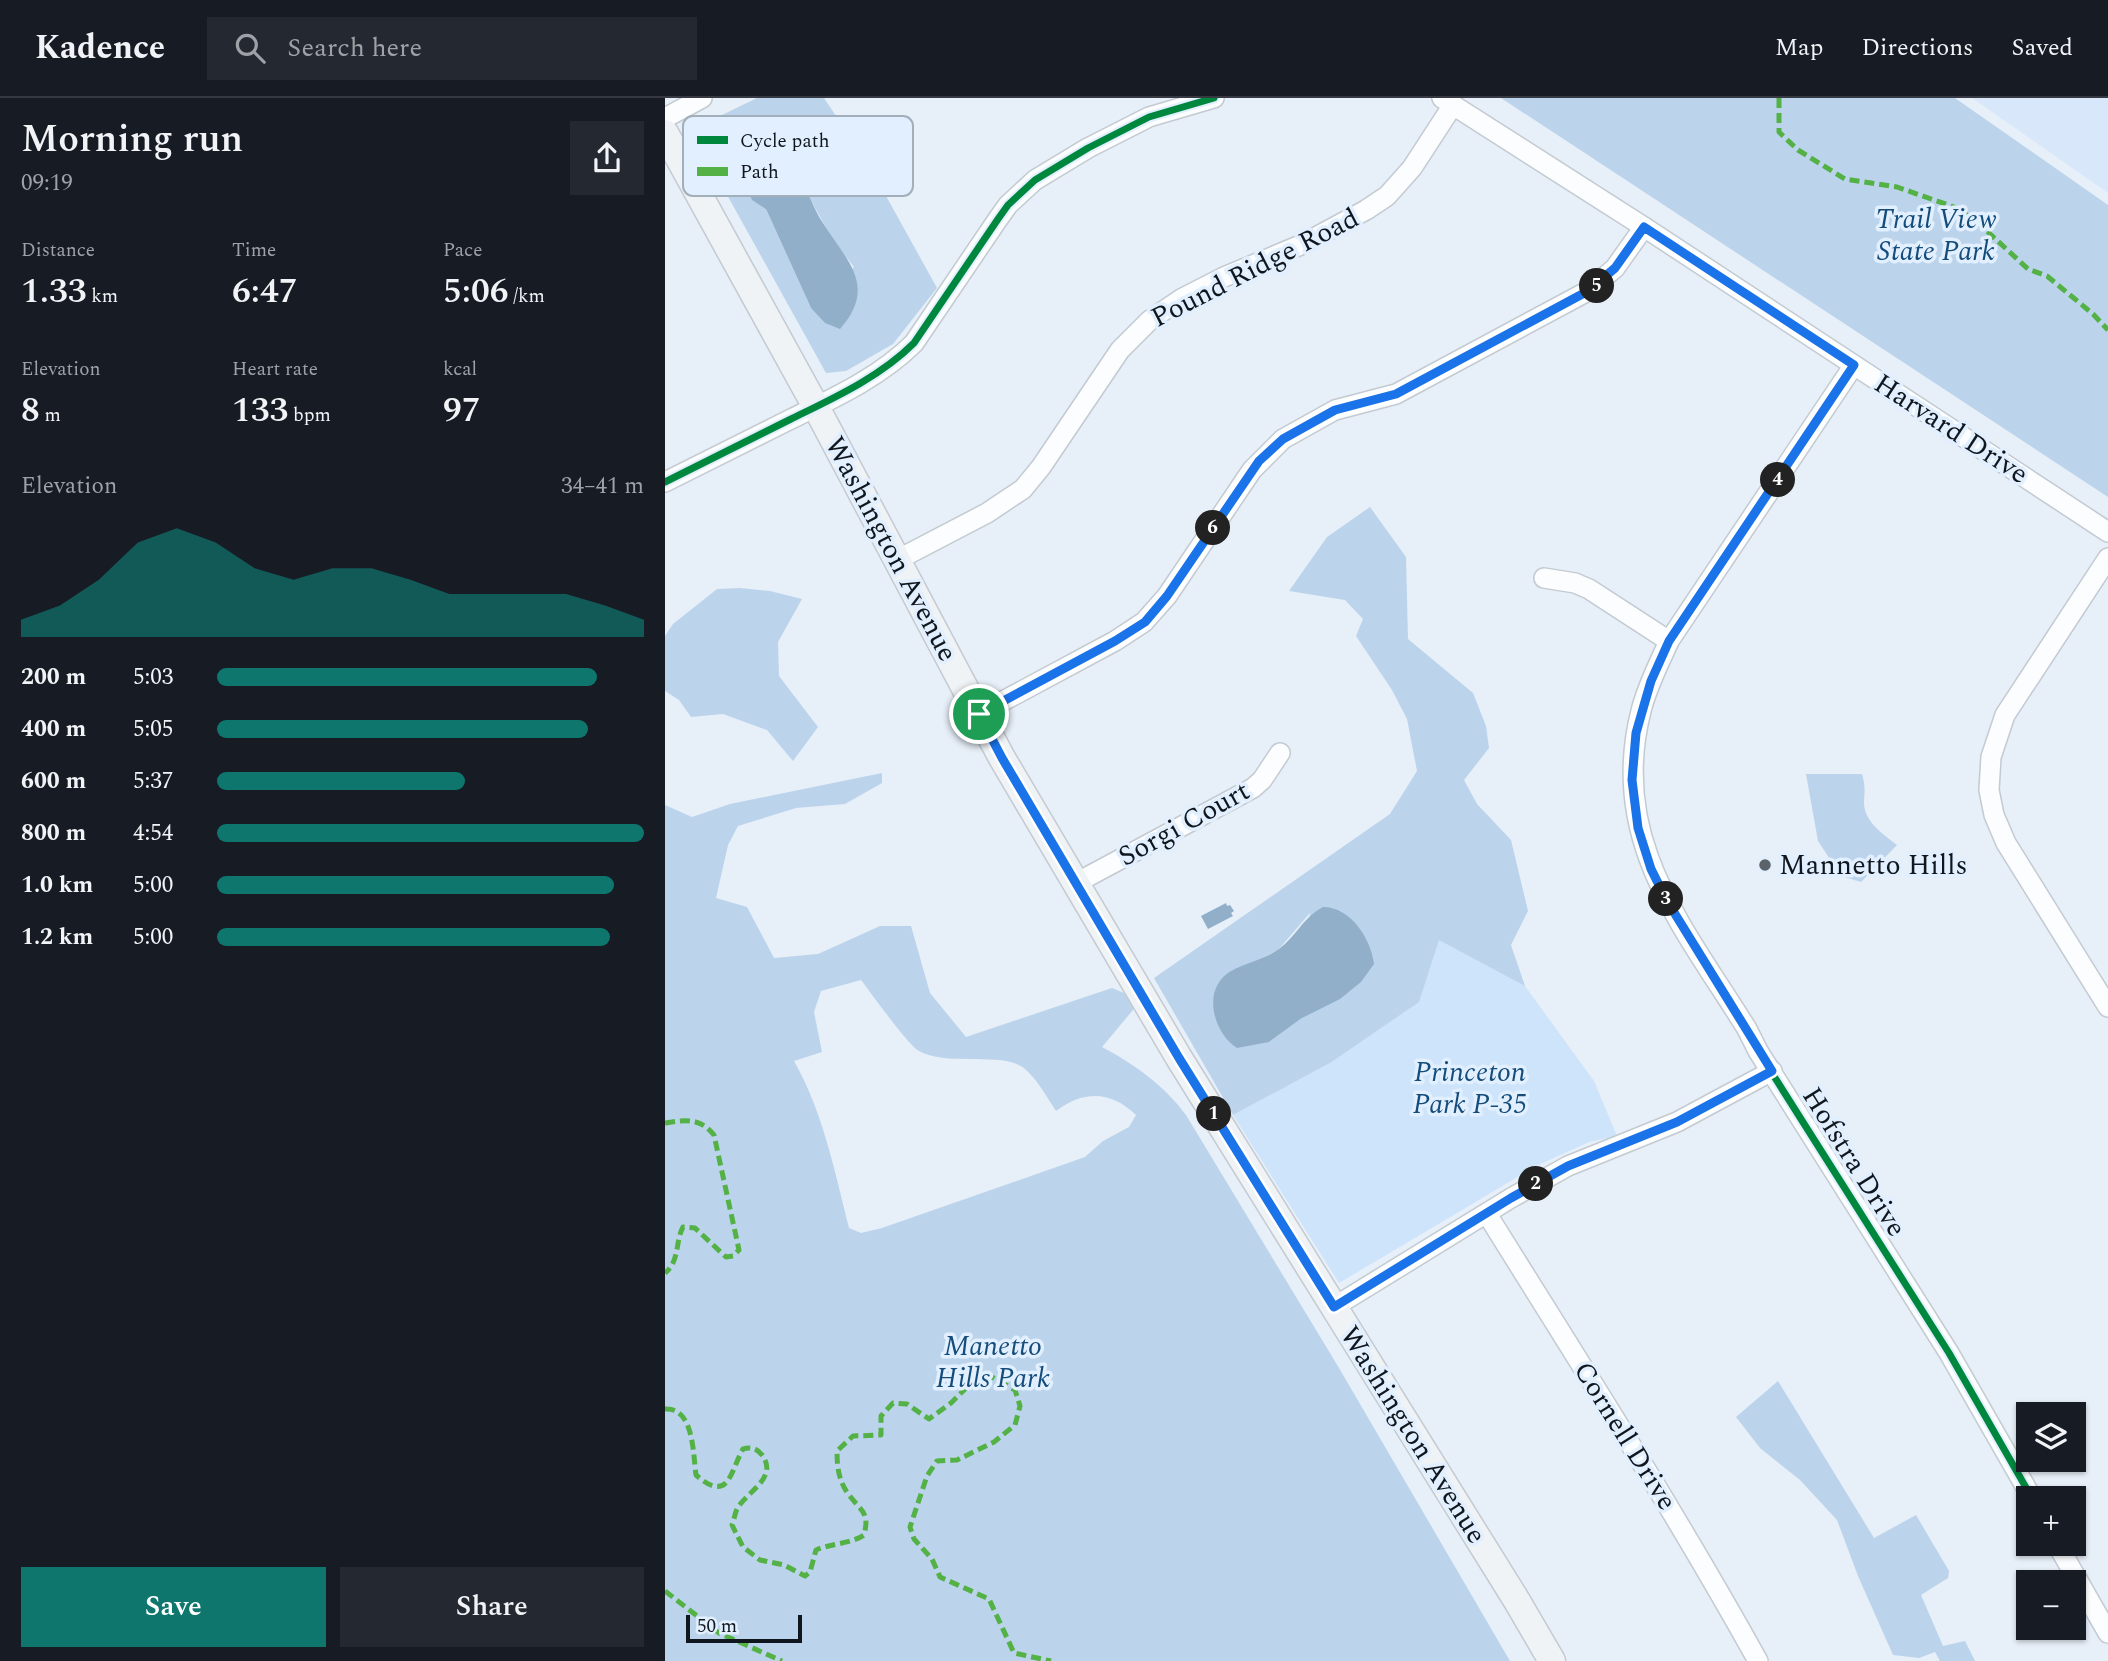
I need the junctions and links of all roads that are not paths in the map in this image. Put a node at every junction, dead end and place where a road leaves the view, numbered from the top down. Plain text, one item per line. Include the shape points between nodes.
1 (702, 98) edge
2 (1214, 98) edge
3 (1447, 101) edge
4 (665, 118) edge
5 (665, 133) edge
6 (683, 166) edge
7 (700, 196) edge
8 (1644, 227) junction
9 (1854, 365) junction
10 (816, 407) junction
11 (665, 482) edge
12 (2108, 533) edge
13 (2108, 558) edge
14 (898, 561) junction
15 (1544, 578) dead end
16 (1669, 641) junction
17 (979, 714) junction
18 (1280, 753) dead end
19 (1076, 883) junction
20 (2108, 1007) edge
21 (1772, 1071) junction
22 (1487, 1214) junction
23 (1334, 1307) junction
24 (2025, 1486) edge
25 (2064, 1556) edge
26 (2108, 1633) edge
27 (1552, 1661) edge
28 (1758, 1661) edge

1 - 4 street
2 - 10 street via 1149,117 1035,180 1008,205 914,343 882,371
3 - 8 street, Harvard Drive
3 - 14 street, Pound Ridge Road via 1412,168 1387,196 1303,244 1181,299 1150,320 1120,350 1023,489
5 - 6 main road, Washington Avenue
7 - 10 main road, Washington Avenue
8 - 9 street, Harvard Drive
8 - 17 street via 1615,268 1588,291 1396,394 1335,410 1283,439 1259,461 1145,622
9 - 12 street, Harvard Drive
9 - 16 street, Hofstra Drive
10 - 11 street, Washington Avenue
10 - 14 main road, Washington Avenue
13 - 20 street via 2005,715 1991,757 1989,790 2006,844
14 - 17 main road, Washington Avenue
15 - 16 street via 1589,589
16 - 21 street, Hofstra Drive via 1636,733 1632,780 1638,828 1667,901
17 - 19 main road, Washington Avenue
18 - 19 street, Sorgi Court via 1253,788
19 - 23 main road, Washington Avenue
21 - 22 street via 1677,1122 1568,1166
21 - 24 street, Hofstra Drive via 1949,1353
22 - 23 street
22 - 28 street, Cornell Drive
23 - 27 main road, Washington Avenue
25 - 26 street

